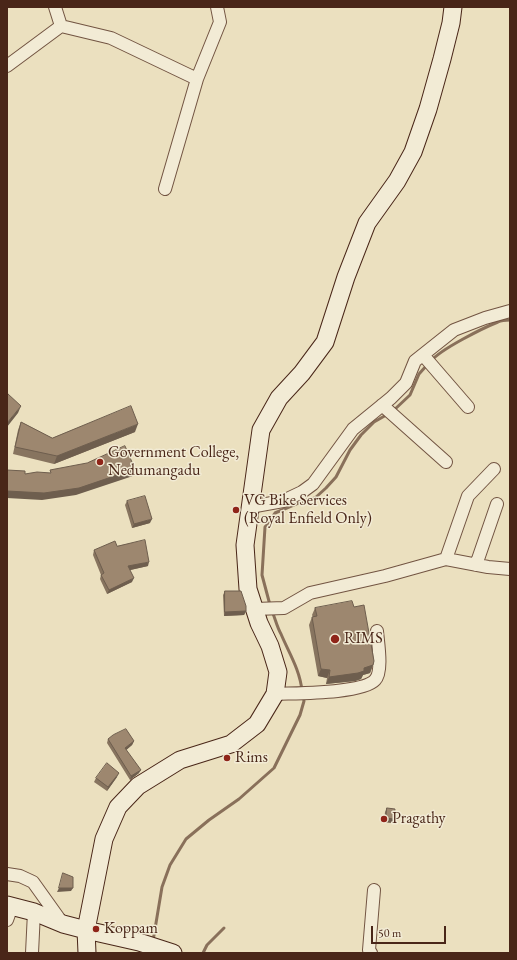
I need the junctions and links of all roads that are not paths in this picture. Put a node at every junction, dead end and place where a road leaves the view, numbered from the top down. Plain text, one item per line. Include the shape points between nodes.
1 (55, 7) edge
2 (217, 7) edge
3 (453, 7) edge
4 (61, 26) junction
5 (7, 66) edge
6 (197, 79) junction
7 (165, 189) dead end
8 (510, 311) edge
9 (423, 355) junction
10 (382, 405) junction
11 (468, 407) dead end
12 (446, 462) dead end
13 (494, 469) dead end
14 (497, 504) dead end
15 (250, 507) junction
16 (446, 559) junction
17 (476, 565) junction
18 (510, 569) edge
19 (255, 609) junction
20 (377, 631) dead end
21 (275, 694) junction
22 (7, 874) edge
23 (374, 890) dead end
24 (9, 910) edge
25 (34, 912) junction
26 (63, 924) junction
27 (86, 930) junction
28 (167, 950) edge
29 (32, 953) edge
30 (87, 953) edge
31 (371, 953) edge

1 - 4 street
2 - 6 street via 220,22
3 - 15 main road via 442,59 413,152 397,181 367,223 325,342 302,374 279,398 261,430
4 - 5 street
4 - 6 street via 111,38
6 - 7 street
8 - 9 street via 454,330
9 - 10 street via 415,361 406,383
9 - 11 street
10 - 12 street
10 - 15 street via 353,429 313,484 284,500
13 - 16 street via 468,496
14 - 17 street
15 - 19 main road via 245,545 248,589
16 - 17 street
16 - 19 street via 310,593 284,608
17 - 18 street
19 - 21 main road via 278,672
20 - 21 street via 379,670 375,680 364,686 315,693
21 - 27 main road via 257,724 232,744 180,760 138,786 118,807 104,839
22 - 26 street via 33,882
23 - 31 street via 369,950
24 - 25 main road
25 - 26 main road
25 - 29 street
26 - 27 main road
27 - 28 main road
27 - 30 main road

